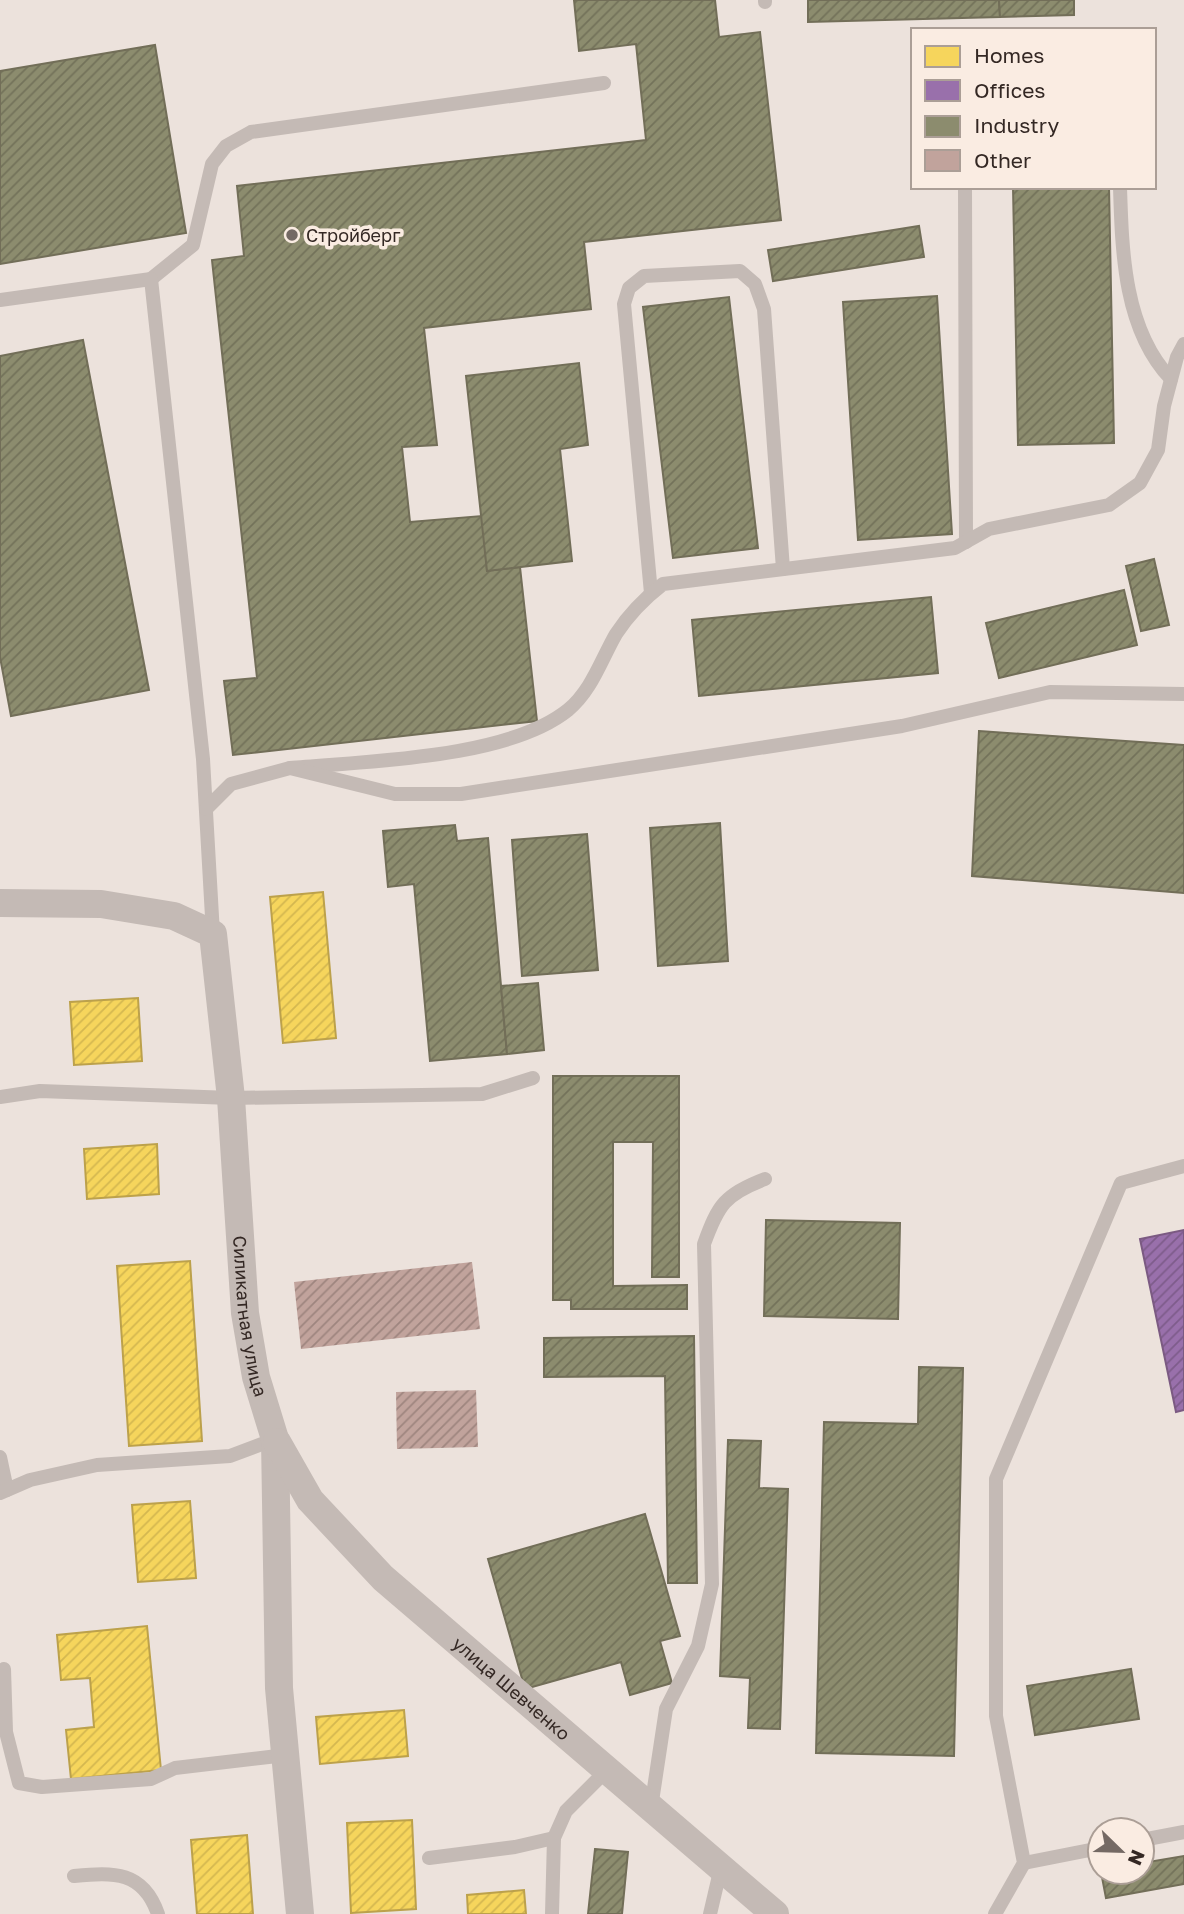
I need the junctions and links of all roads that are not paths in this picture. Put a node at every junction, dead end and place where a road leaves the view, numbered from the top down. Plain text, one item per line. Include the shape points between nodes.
1 (604, 83) dead end
2 (965, 189) edge
3 (1120, 189) edge
4 (151, 279) junction
5 (0, 300) edge
6 (1184, 344) edge
7 (1171, 379) junction
8 (965, 542) junction
9 (783, 569) junction
10 (651, 593) junction
11 (1184, 694) edge
12 (290, 768) junction
13 (206, 809) junction
14 (0, 903) edge
15 (213, 934) junction
16 (533, 1078) dead end
17 (0, 1097) edge
18 (231, 1098) junction
19 (1184, 1166) edge
20 (765, 1179) dead end
21 (275, 1438) junction
22 (0, 1457) edge
23 (4, 1491) edge
24 (4, 1670) dead end
25 (286, 1755) junction
26 (606, 1771) junction
27 (650, 1809) junction
28 (1184, 1832) edge
29 (1156, 1837) edge
30 (554, 1838) junction
31 (1086, 1851) edge
32 (429, 1858) dead end
33 (1024, 1863) junction
34 (721, 1867) junction
35 (74, 1876) dead end
36 (158, 1914) edge
37 (300, 1914) edge
38 (552, 1914) edge
39 (710, 1914) edge
40 (775, 1914) edge
41 (995, 1914) edge

1 - 4 lane via 251,132 226,146 212,164 192,245
2 - 8 lane
3 - 7 lane via 1122,258 1133,306 1155,362
4 - 5 lane
4 - 13 lane
6 - 7 lane
7 - 8 lane via 1158,450 1140,483 1109,505 989,529
8 - 9 lane via 955,548
9 - 10 lane via 663,584
9 - 10 lane via 764,309 755,284 740,271 644,276 629,288 624,304
10 - 12 lane via 640,601 596,675 568,709 530,732 441,755
11 - 12 lane via 1050,692 902,726 461,794 395,794
12 - 13 lane via 231,784
13 - 15 lane
14 - 15 street via 101,904 174,916
15 - 18 street, Силикатная улица
16 - 18 lane via 482,1094
17 - 18 lane via 40,1091
18 - 21 street, Силикатная улица via 246,1313 256,1377
19 - 33 lane via 1121,1183 996,1479 996,1716
20 - 27 lane via 738,1189 716,1209 704,1244 712,1584 698,1646 666,1709
21 - 23 lane via 230,1456 97,1465 30,1480
21 - 25 street, Силикатная улица via 279,1688
21 - 26 street, улица Шевченко via 310,1500 383,1578
22 - 23 lane
24 - 25 lane via 6,1732 19,1783 42,1787 151,1779 176,1768
25 - 37 street, Силикатная улица
26 - 27 street, улица Шевченко
26 - 30 lane via 566,1811
27 - 34 street, улица Шевченко
28 - 29 lane
30 - 32 lane
30 - 38 lane
31 - 33 lane
33 - 41 lane
34 - 39 lane
34 - 40 street, улица Шевченко
35 - 36 lane via 106,1873 135,1881 152,1896

